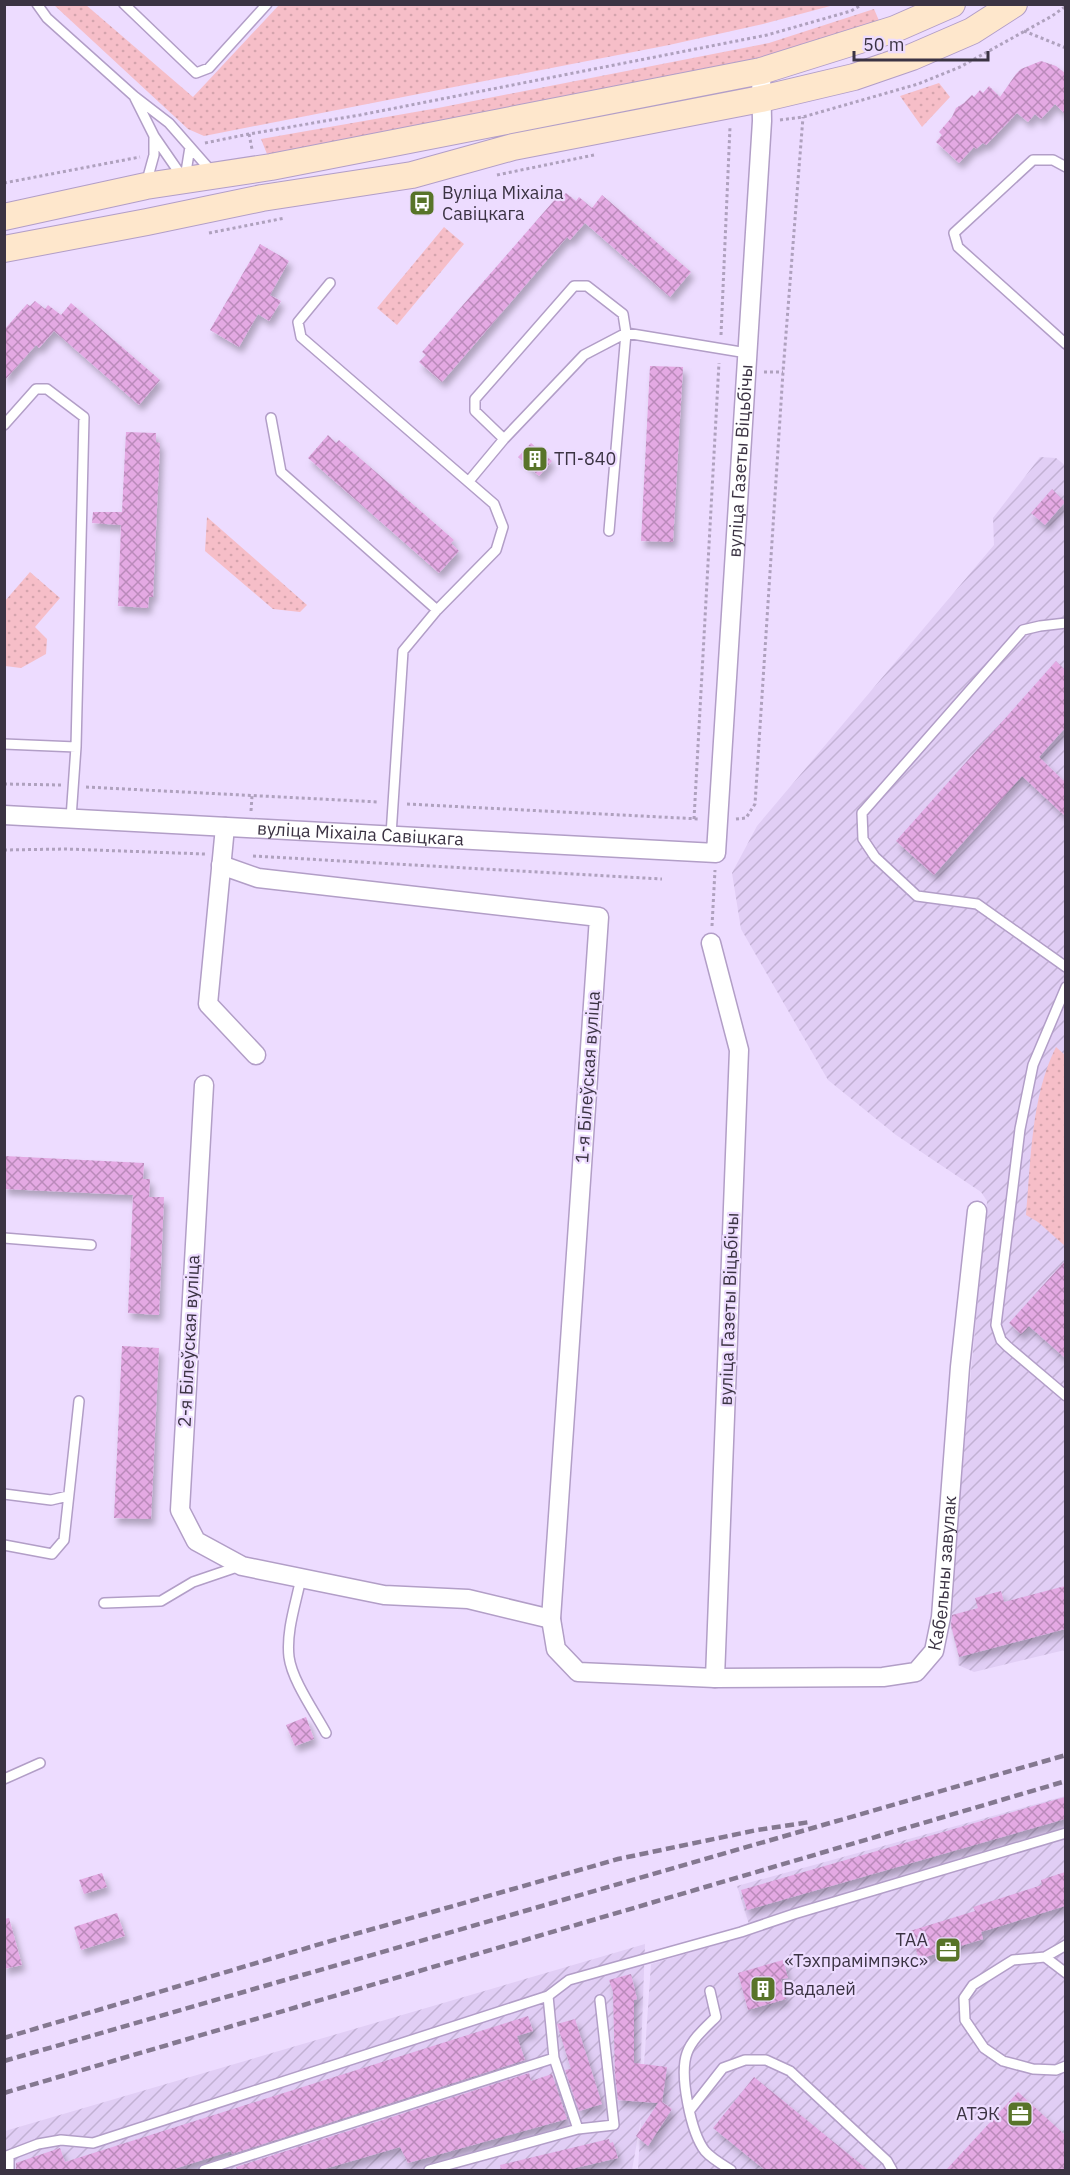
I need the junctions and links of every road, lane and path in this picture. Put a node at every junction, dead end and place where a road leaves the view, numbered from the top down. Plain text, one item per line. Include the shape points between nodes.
1 (37, 4) edge
2 (124, 4) edge
3 (267, 4) edge
4 (863, 4) edge
5 (952, 4) edge
6 (1014, 4) edge
7 (1024, 31) dead end
8 (1065, 48) edge
9 (761, 70) junction
10 (134, 96) junction
11 (761, 99) junction
12 (803, 117) dead end
13 (730, 127) dead end
14 (154, 136) junction
15 (190, 147) junction
16 (154, 154) junction
17 (1065, 167) edge
18 (216, 176) junction
19 (185, 180) junction
20 (4, 183) edge
21 (146, 186) junction
22 (194, 212) junction
23 (4, 216) edge
24 (4, 249) edge
25 (330, 283) dead end
26 (626, 333) junction
27 (1065, 344) edge
28 (721, 349) junction
29 (747, 353) junction
30 (761, 371) dead end
31 (783, 372) junction
32 (271, 418) dead end
33 (4, 425) edge
34 (504, 439) junction
35 (469, 480) junction
36 (609, 531) dead end
37 (437, 609) junction
38 (1065, 623) edge
39 (4, 744) edge
40 (76, 747) junction
41 (4, 783) edge
42 (72, 786) junction
43 (394, 803) junction
44 (4, 815) edge
45 (71, 818) junction
46 (694, 819) junction
47 (718, 820) junction
48 (225, 827) junction
49 (391, 836) junction
50 (4, 850) edge
51 (716, 853) junction
52 (221, 860) junction
53 (662, 879) dead end
54 (711, 943) joint
55 (1065, 967) edge
56 (1065, 987) edge
57 (256, 1055) dead end
58 (204, 1086) dead end
59 (977, 1211) dead end
60 (4, 1238) edge
61 (91, 1245) dead end
62 (1065, 1396) edge
63 (79, 1401) dead end
64 (4, 1494) edge
65 (68, 1496) junction
66 (4, 1545) edge
67 (242, 1566) junction
68 (302, 1578) junction
69 (104, 1603) dead end
70 (551, 1619) junction
71 (715, 1678) junction
72 (326, 1733) dead end
73 (40, 1763) dead end
74 (4, 1779) edge
75 (1065, 1833) edge
76 (1065, 1945) edge
77 (1046, 1957) junction
78 (1065, 1973) edge
79 (710, 1991) dead end
80 (548, 1996) junction
81 (600, 2000) dead end
82 (554, 2058) junction
83 (1065, 2066) edge
84 (690, 2110) junction
85 (578, 2129) junction
86 (7, 2157) edge
87 (9, 2170) edge
88 (204, 2170) edge
89 (429, 2170) edge
90 (731, 2170) edge
91 (892, 2170) edge

1 - 10 lane via 47,18
2 - 3 lane via 196,73 209,68
4 - 15 path via 767,35
5 - 9 main road via 895,29
6 - 11 main road via 972,31 912,57 854,78
7 - 8 path
9 - 11 street, вуліца Газеты Віцьбічы
9 - 18 main road
10 - 14 lane
10 - 15 lane via 169,123
11 - 22 main road via 513,147 412,176
11 - 29 street, вуліца Газеты Віцьбічы
12 - 31 path
13 - 28 path
14 - 16 lane
14 - 19 lane
15 - 18 lane
15 - 19 lane
16 - 20 path
16 - 21 lane
17 - 27 lane via 1053,160 1033,160 954,233 958,247
18 - 19 main road
19 - 21 main road
19 - 22 main road
21 - 23 main road
22 - 24 main road
25 - 35 lane via 298,322 301,337
26 - 28 lane
26 - 34 lane via 584,355
26 - 34 lane via 623,314 587,286 574,286 475,399 476,411
26 - 36 lane
28 - 29 lane
28 - 46 path
29 - 47 street, вуліца Газеты Віцьбічы
30 - 31 path
31 - 47 path via 755,804 746,818
32 - 37 lane via 281,472
33 - 40 lane via 36,389 47,389 84,417
34 - 35 lane
35 - 37 lane via 495,504 503,527 496,550
37 - 43 lane via 403,651
38 - 55 lane via 1023,630 862,813 863,839 875,857 917,896 977,904
39 - 40 lane
40 - 42 lane
41 - 42 path
42 - 43 path
42 - 45 lane
43 - 46 path
43 - 49 lane
44 - 45 street, вуліца Міхаіла Савіцкага
45 - 48 street, вуліца Міхаіла Савіцкага
46 - 47 path
47 - 51 street, вуліца Газеты Віцьбічы
48 - 49 street, вуліца Міхаіла Савіцкага
48 - 52 street
49 - 51 street, вуліца Міхаіла Савіцкага
50 - 52 path via 66,849
51 - 54 path
52 - 53 path
52 - 57 street via 208,1004
52 - 70 street, 1-я Білеўская вуліца via 258,878 599,917
54 - 71 street, вуліца Газеты Віцьбічы via 739,1050
56 - 62 lane via 1033,1065 1020,1129 996,1326 1001,1340
58 - 67 street, 2-я Білеўская вуліца via 180,1510 196,1541
59 - 71 street, Кабельны завулак via 960,1367 941,1617 934,1651 916,1672 883,1677
60 - 61 lane
63 - 65 lane
64 - 65 lane via 51,1500
65 - 66 lane via 64,1540 52,1554
67 - 68 street, 2-я Білеўская вуліца
67 - 69 lane via 193,1582 161,1601
68 - 70 street, 2-я Білеўская вуліца via 384,1595 468,1599
68 - 72 lane via 289,1636 290,1658
70 - 71 street, Кабельны завулак via 556,1649 578,1672
73 - 74 lane
75 - 80 lane via 569,1980
76 - 77 lane
77 - 78 lane
77 - 83 lane via 1013,1960 973,1985 964,1998 965,2020 984,2048 1003,2061 1033,2069 1056,2070
79 - 84 lane via 716,2017 687,2053 684,2075
80 - 82 lane
80 - 86 lane via 93,2143 61,2140 38,2144
81 - 85 lane via 614,2125
82 - 85 lane
82 - 88 lane
84 - 90 lane via 693,2126 706,2151
84 - 91 lane via 723,2068 745,2060 766,2060 790,2072 887,2161
85 - 89 lane
86 - 87 lane

